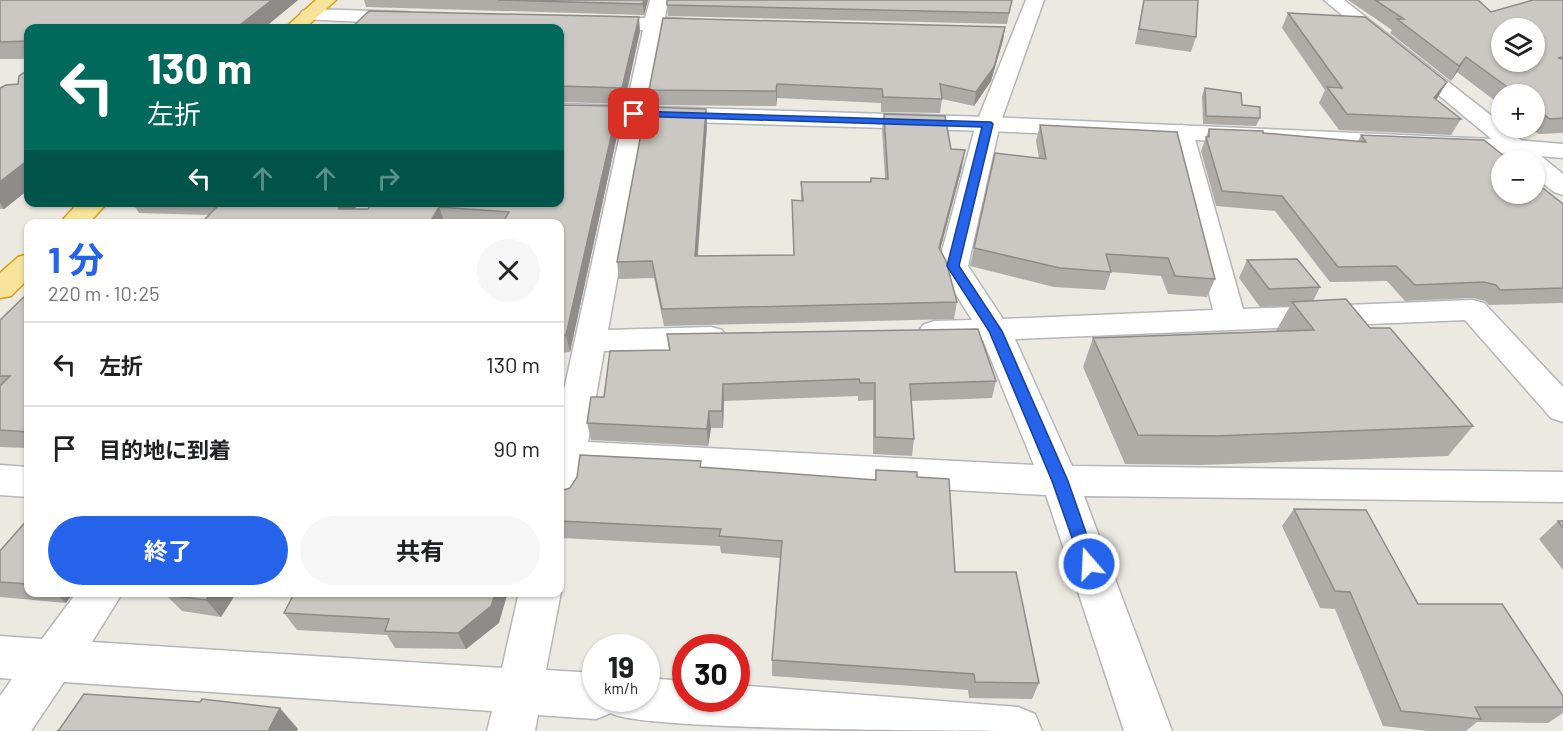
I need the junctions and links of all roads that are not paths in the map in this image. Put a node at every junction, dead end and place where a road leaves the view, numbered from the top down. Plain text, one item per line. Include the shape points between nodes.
1 (327, 0) edge
2 (659, 0) edge
3 (1035, 0) edge
4 (1333, 0) edge
5 (309, 15) junction
6 (428, 18) edge
7 (583, 22) edge
8 (299, 24) edge
9 (655, 24) junction
10 (726, 26) edge
11 (998, 32) edge
12 (1021, 32) junction
13 (564, 111) edge
14 (634, 114) junction
15 (988, 124) junction
16 (1181, 132) junction
17 (1519, 150) edge
18 (1563, 151) edge
19 (1491, 154) edge
20 (1545, 154) edge
21 (1545, 172) edge
22 (1563, 187) edge
23 (90, 207) edge
24 (77, 219) edge
25 (24, 267) edge
26 (0, 289) edge
27 (1231, 321) junction
28 (995, 331) junction
29 (900, 333) edge
30 (745, 337) edge
31 (590, 341) junction
32 (1563, 409) edge
33 (568, 455) junction
34 (564, 474) edge
35 (0, 480) edge
36 (1060, 481) junction
37 (24, 482) edge
38 (1563, 486) edge
39 (98, 597) edge
40 (539, 597) edge
41 (0, 657) edge
42 (51, 662) junction
43 (582, 699) edge
44 (660, 702) edge
45 (516, 711) edge
46 (3, 731) edge
47 (1018, 731) edge
48 (1148, 731) edge

1 - 5 highway
2 - 9 street
3 - 12 street
4 - 17 street
5 - 6 street
5 - 8 highway
7 - 9 street
9 - 10 street
9 - 14 street
11 - 12 street
12 - 15 street
13 - 14 street
14 - 15 street
14 - 31 street
15 - 16 street
15 - 28 street via 953,266
16 - 19 street
16 - 27 street
18 - 20 street
21 - 22 street
23 - 24 highway
25 - 26 highway
27 - 28 street
27 - 32 street via 1473,310
28 - 29 street
28 - 36 street
30 - 31 street
31 - 33 street
33 - 34 street
33 - 36 street
35 - 37 street
36 - 38 street
36 - 48 street
39 - 42 street
40 - 45 street
41 - 42 street
42 - 45 street
42 - 46 street
43 - 45 street
44 - 47 street

